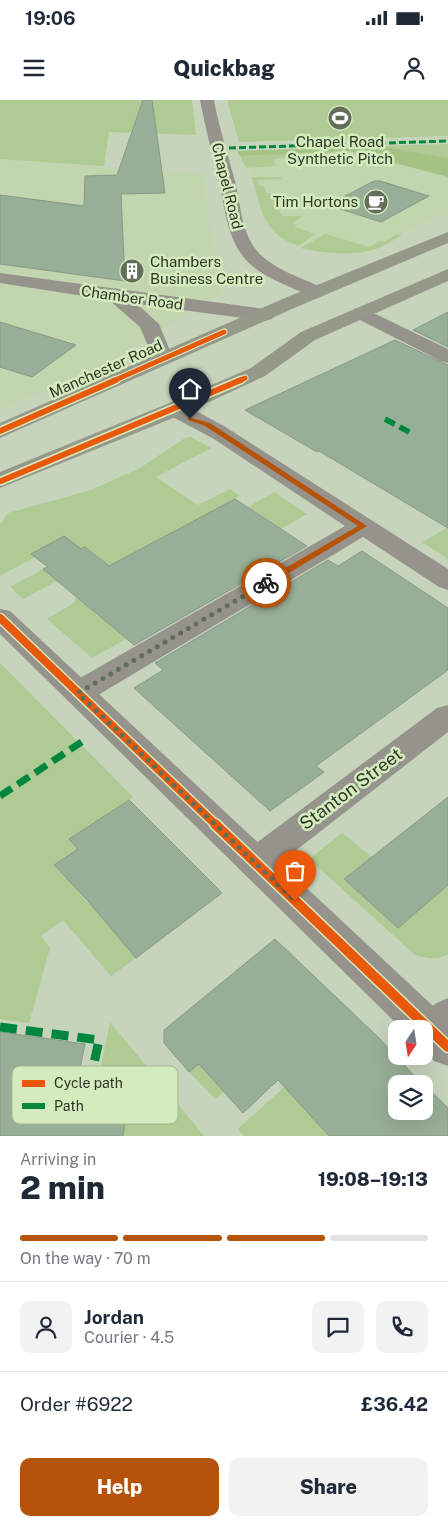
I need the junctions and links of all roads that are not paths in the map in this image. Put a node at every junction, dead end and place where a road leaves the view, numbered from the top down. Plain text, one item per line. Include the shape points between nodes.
1 (208, 100) edge
2 (448, 237) edge
3 (448, 274) edge
4 (0, 278) edge
5 (316, 292) junction
6 (116, 296) junction
7 (362, 313) junction
8 (286, 326) junction
9 (448, 357) edge
10 (163, 358) junction
11 (176, 409) junction
12 (0, 431) edge
13 (111, 434) junction
14 (0, 466) edge
15 (0, 482) edge
16 (363, 526) junction
17 (448, 581) edge
18 (0, 618) edge
19 (78, 693) junction
20 (448, 716) edge
21 (255, 862) junction
22 (443, 1032) edge

1 - 5 street, Chapel Road via 216,149 239,234 247,250 267,267
2 - 5 highway, Manchester Road
3 - 7 highway, Manchester Road
4 - 6 street, Chamber Road
5 - 7 highway
5 - 8 highway, Manchester Road
6 - 8 street, Chamber Road
6 - 10 street via 149,324
7 - 8 highway, Manchester Road
7 - 9 street
8 - 10 highway, Manchester Road
8 - 11 highway, Manchester Road via 258,372
10 - 12 highway, Manchester Road
11 - 13 highway, Manchester Road
11 - 16 street via 190,419 207,424
13 - 14 highway via 54,441
13 - 15 highway, Manchester Road
16 - 17 street
16 - 19 street
18 - 19 street
19 - 21 street
20 - 21 street, Stanton Street
21 - 22 street

